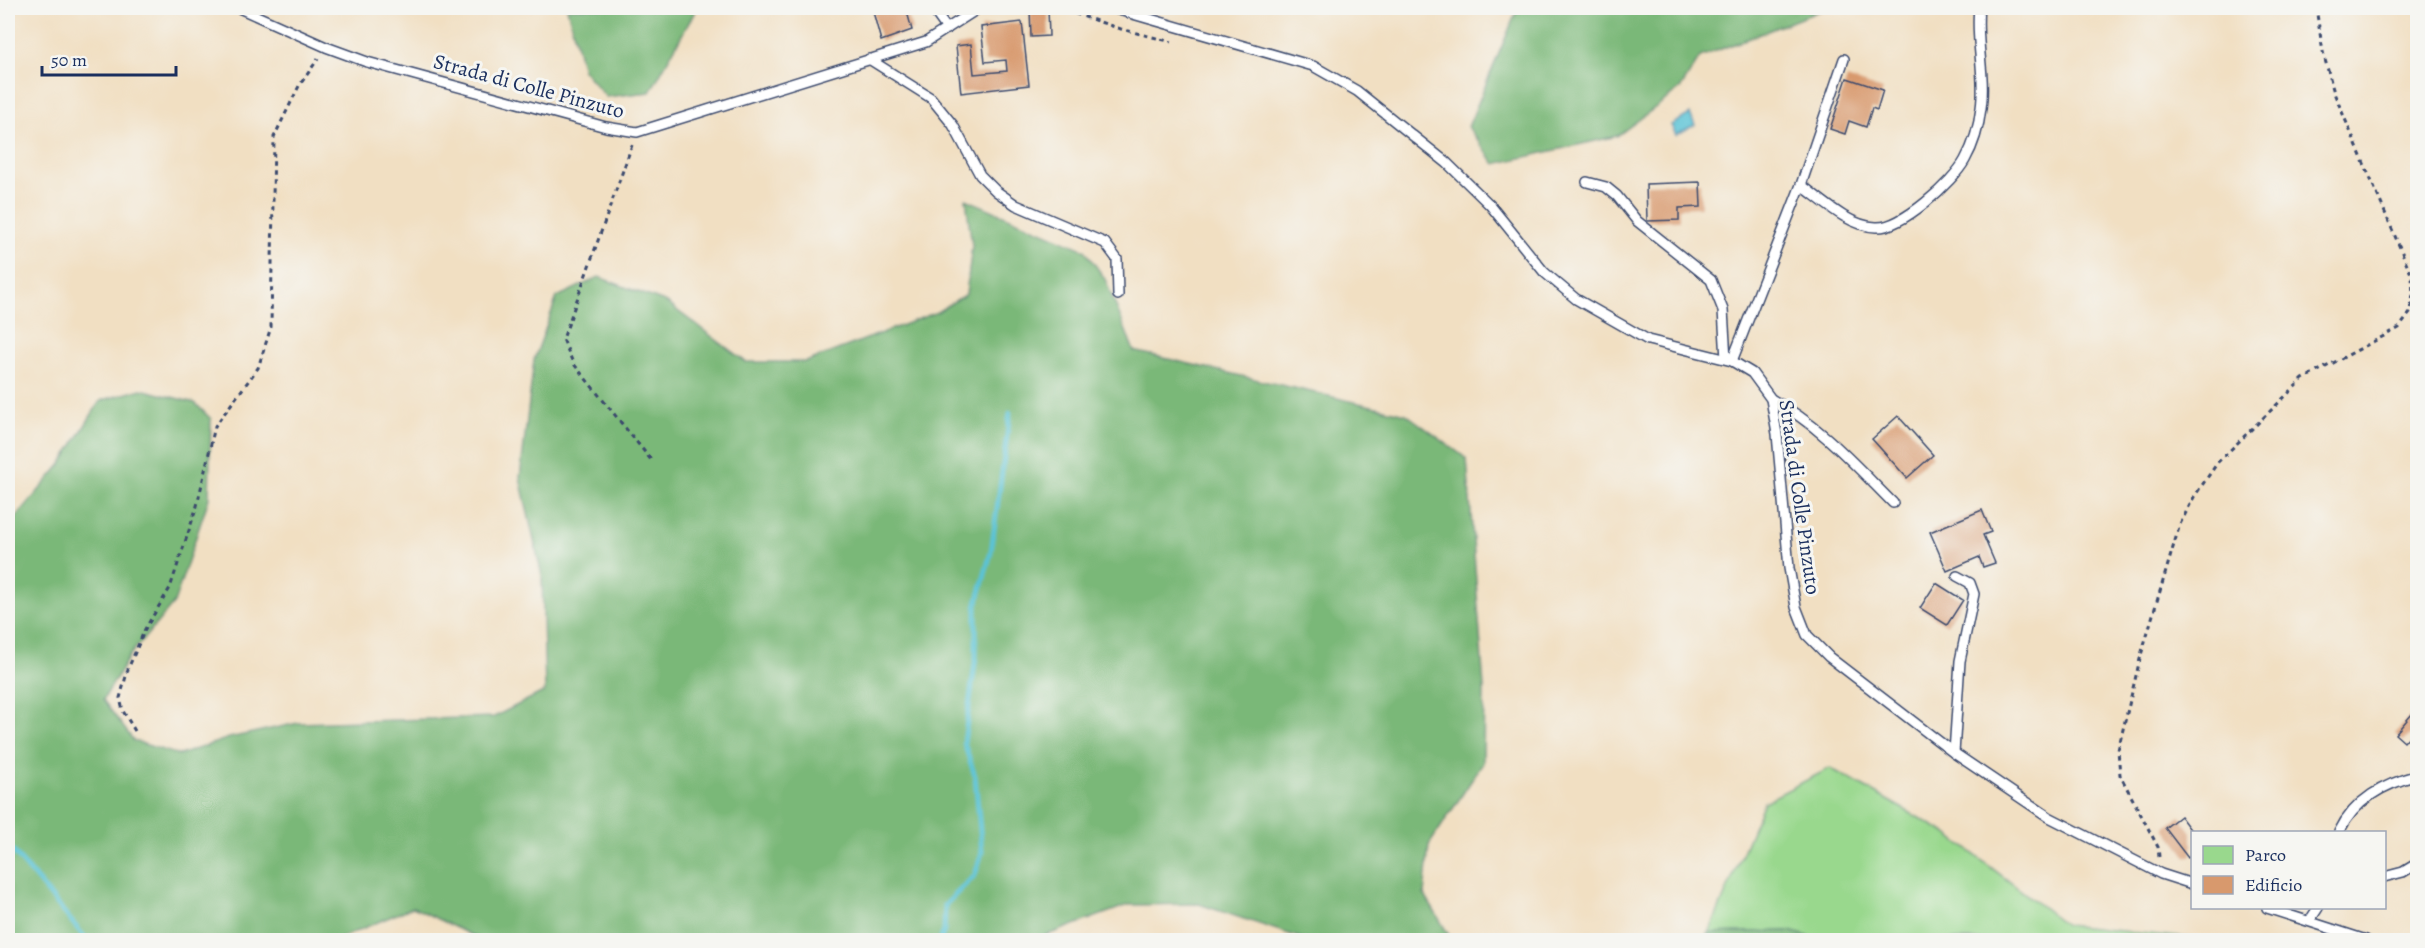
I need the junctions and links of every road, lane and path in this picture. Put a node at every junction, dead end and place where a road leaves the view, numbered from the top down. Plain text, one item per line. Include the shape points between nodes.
1 (239, 8) edge
2 (932, 8) edge
3 (979, 8) edge
4 (992, 8) edge
5 (1021, 8) edge
6 (1058, 8) edge
7 (1112, 8) edge
8 (1979, 8) edge
9 (2316, 8) edge
10 (947, 29) junction
11 (1172, 42) dead end
12 (326, 48) junction
13 (868, 59) junction
14 (1845, 59) dead end
15 (637, 132) junction
16 (1587, 182) dead end
17 (1801, 185) junction
18 (1118, 296) dead end
19 (1729, 360) junction
20 (1771, 399) junction
21 (652, 461) dead end
22 (1893, 503) dead end
23 (1957, 576) dead end
24 (135, 731) dead end
25 (1954, 753) junction
26 (2418, 775) edge
27 (2340, 831) edge
28 (2418, 863) edge
29 (2161, 874) junction
30 (2386, 877) edge
31 (2191, 883) edge
32 (2271, 909) edge
33 (2317, 909) edge
34 (2310, 920) junction
35 (2366, 940) edge

1 - 12 lane, Strada di Colle Pinzuto
2 - 10 lane
3 - 10 lane, Strada di Colle Pinzuto
4 - 5 path via 1008,12
6 - 11 path
7 - 19 lane, Strada di Colle Pinzuto via 1302,63 1357,91 1447,163 1490,205 1544,272 1576,299 1648,339
8 - 17 lane via 1982,105 1977,133 1965,161 1946,185 1902,219 1877,228 1840,213
9 - 29 path via 2334,93 2412,276 2410,312 2399,328 2303,379 2256,422 2218,462 2180,524 2118,750 2120,775 2158,847
10 - 13 lane, Strada di Colle Pinzuto via 926,42
12 - 15 lane, Strada di Colle Pinzuto via 606,127
12 - 24 path via 299,86 274,137 271,327 258,368 214,426 197,506 170,588 145,629 128,669 120,698
13 - 15 lane, Strada di Colle Pinzuto
13 - 18 lane via 931,98 953,125 980,176 996,191 1016,205 1105,243 1117,259
14 - 17 lane
15 - 21 path via 563,339 573,363
16 - 19 lane via 1606,187 1637,221 1711,280 1723,310
17 - 19 lane
19 - 20 lane, Strada di Colle Pinzuto via 1752,373
20 - 22 lane via 1822,434
20 - 25 lane, Strada di Colle Pinzuto via 1789,568 1796,607 1807,635 1829,657
23 - 25 lane via 1970,583 1974,594 1960,661
25 - 29 lane, Strada di Colle Pinzuto via 2049,817
26 - 27 lane via 2380,787 2351,813
28 - 30 lane
29 - 31 lane, Strada di Colle Pinzuto
32 - 34 lane
33 - 34 lane
34 - 35 lane

